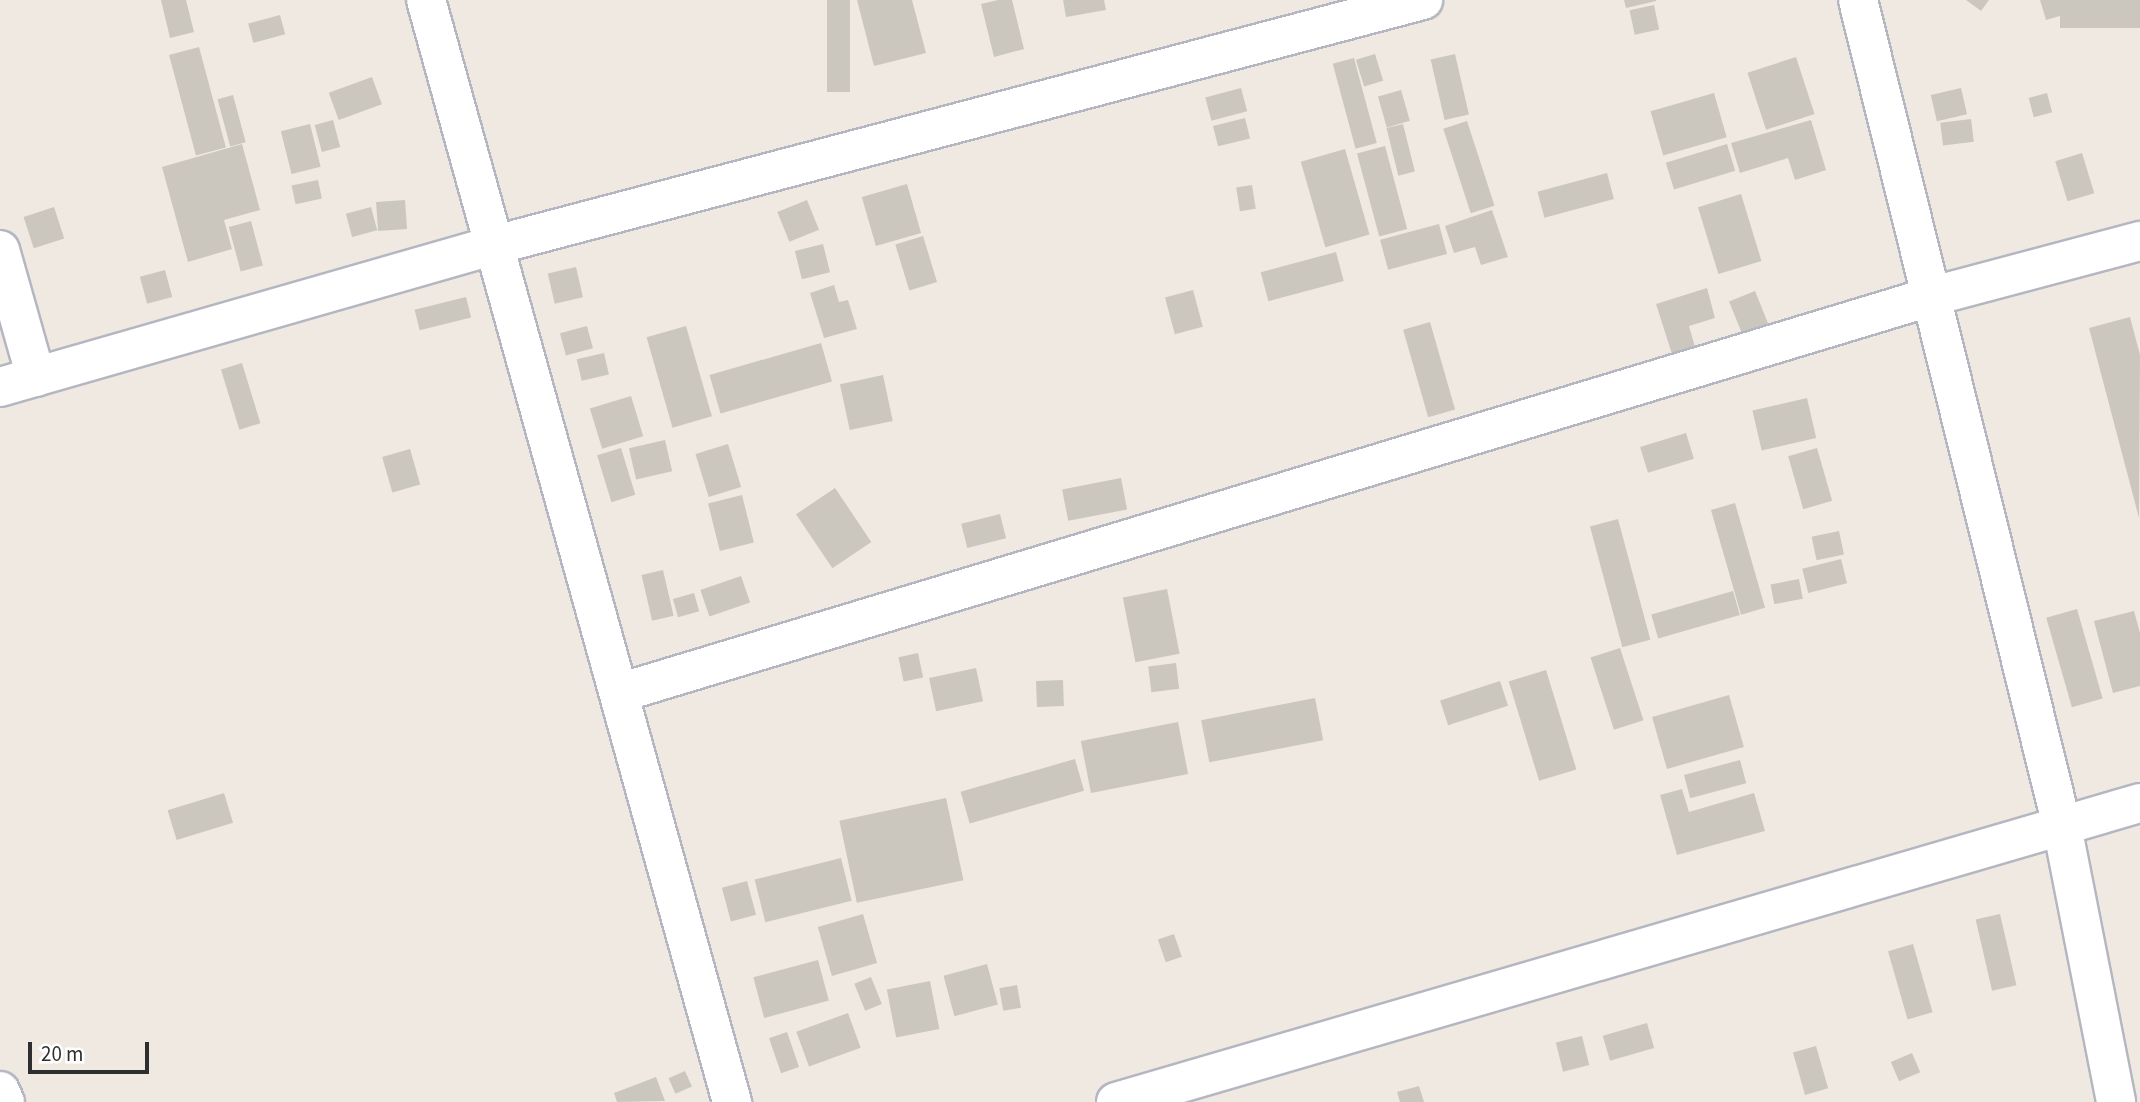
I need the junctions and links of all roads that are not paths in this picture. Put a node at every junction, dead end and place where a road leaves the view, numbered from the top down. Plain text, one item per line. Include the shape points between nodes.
1 (426, 0) edge
2 (1423, 0) edge
3 (1858, 0) edge
4 (2140, 241) edge
5 (495, 245) junction
6 (0, 250) edge
7 (1933, 296) junction
8 (36, 377) junction
9 (0, 387) edge
10 (620, 693) junction
11 (2140, 803) edge
12 (2062, 826) junction
13 (0, 1091) edge
14 (5, 1102) edge
15 (732, 1102) edge
16 (1116, 1102) edge
17 (2116, 1102) edge

1 - 5 street
2 - 5 street
3 - 7 street
4 - 7 street
5 - 8 street
5 - 10 street
6 - 8 street
7 - 10 street
7 - 12 street
8 - 9 street
10 - 15 street
11 - 12 street
12 - 16 street
12 - 17 street
13 - 14 street

